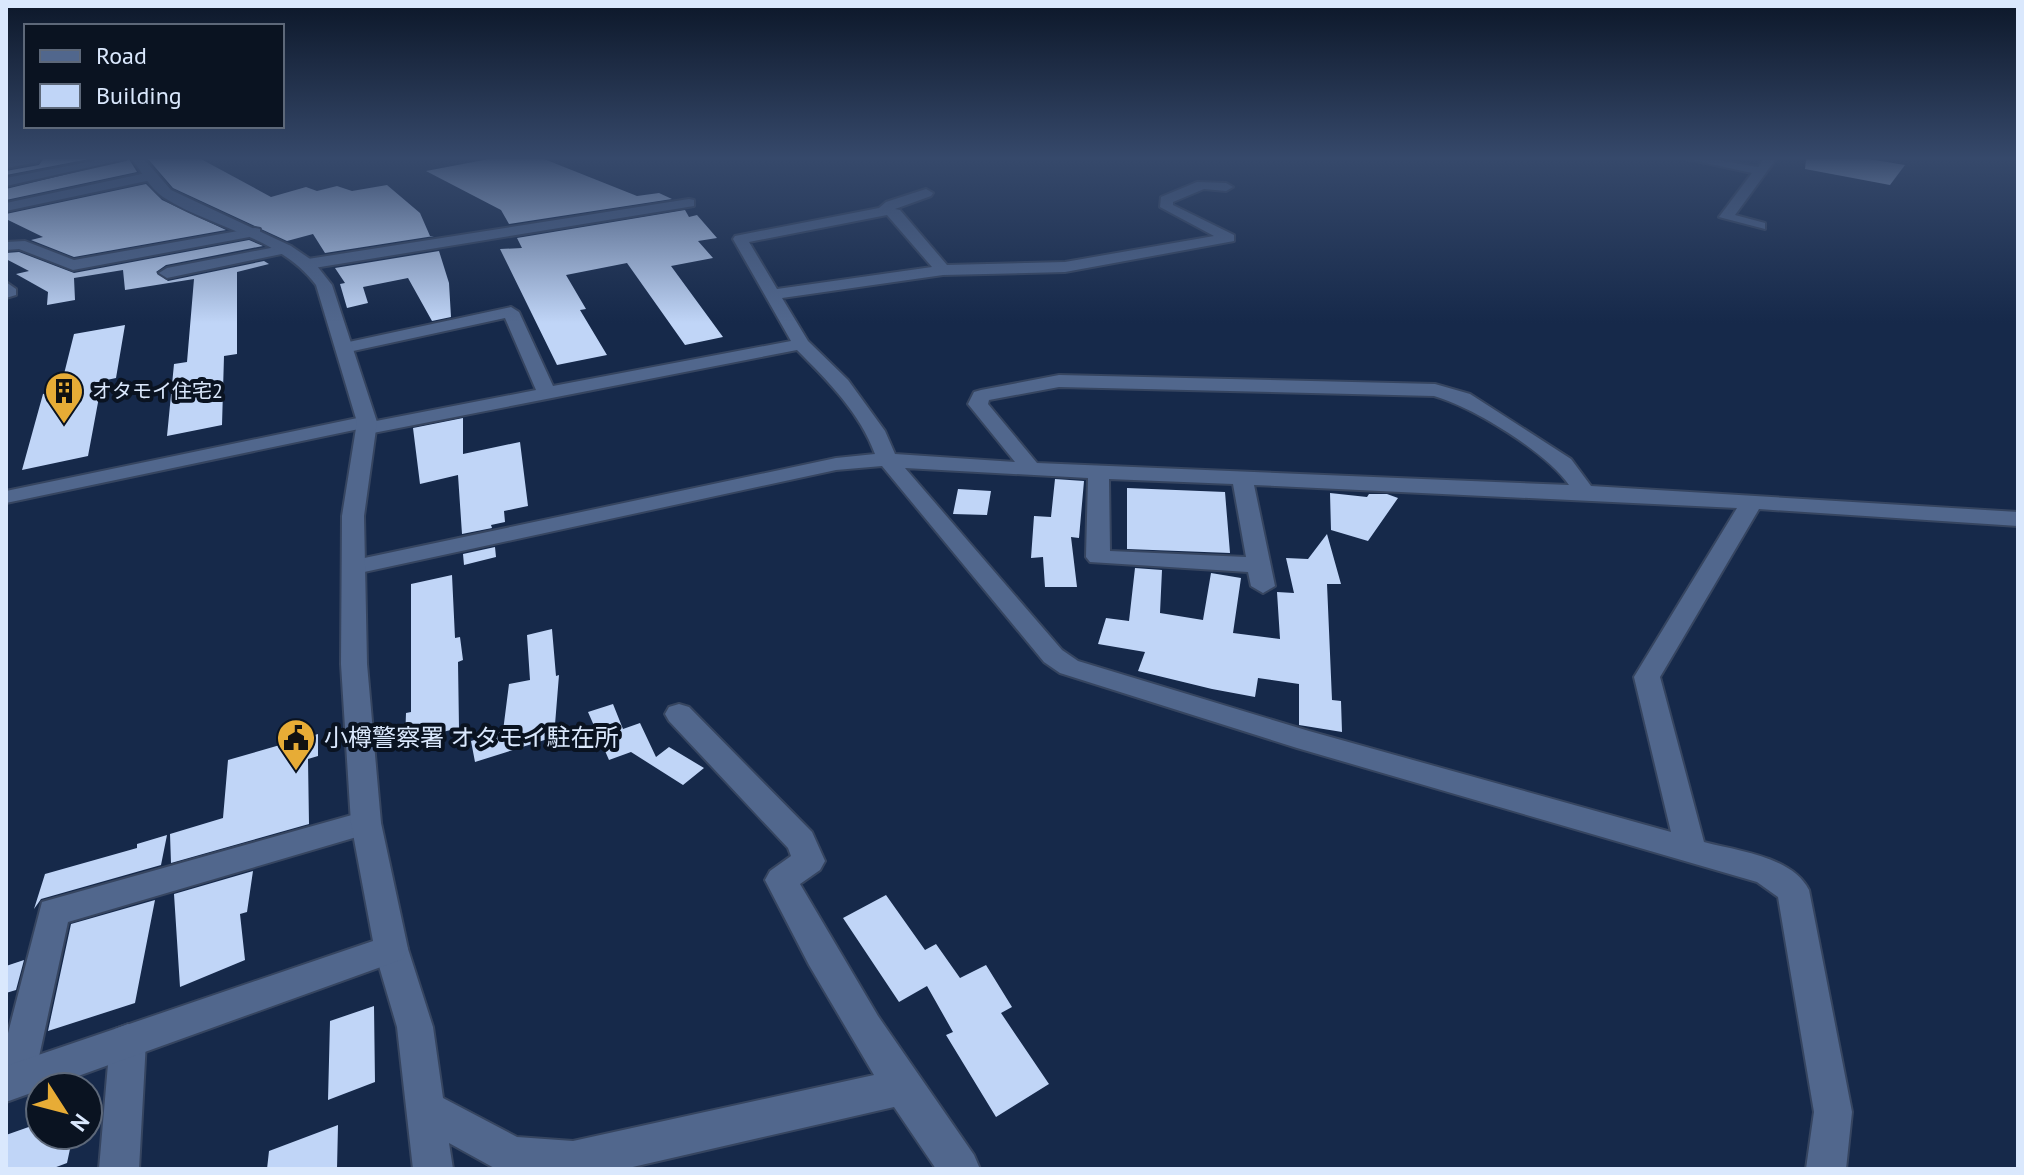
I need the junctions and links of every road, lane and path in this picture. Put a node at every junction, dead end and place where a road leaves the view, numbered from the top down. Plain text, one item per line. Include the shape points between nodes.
1 (211, 214) edge
2 (621, 214) edge
3 (869, 214) edge
4 (896, 214) edge
5 (1181, 214) edge
6 (1728, 214) edge
7 (1760, 226) dead end
8 (255, 232) junction
9 (6, 246) edge
10 (286, 249) junction
11 (308, 264) junction
12 (943, 270) junction
13 (167, 273) dead end
14 (770, 295) junction
15 (801, 344) junction
16 (344, 348) junction
17 (547, 393) junction
18 (368, 425) junction
19 (887, 459) junction
20 (1030, 468) junction
21 (1099, 472) junction
22 (1242, 478) junction
23 (1584, 492) junction
24 (6, 497) edge
25 (1752, 502) junction
26 (2018, 519) edge
27 (355, 567) junction
28 (679, 714) dead end
29 (366, 823) junction
30 (1691, 851) junction
31 (391, 949) junction
32 (128, 1041) junction
33 (11, 1082) edge
34 (901, 1087) junction
35 (425, 1109) junction
36 (119, 1169) edge
37 (433, 1169) edge
38 (960, 1169) edge
39 (1826, 1169) edge

1 - 8 street
2 - 11 street
3 - 14 street via 740,239
4 - 12 street
5 - 12 street via 1229,238 1065,267
6 - 7 street
8 - 9 street via 73,265 20,244
8 - 10 street
10 - 11 street
10 - 13 street
11 - 16 street via 324,285
12 - 14 street
14 - 15 street
15 - 17 street
15 - 19 street via 841,384 878,435
16 - 17 street via 511,312
16 - 18 street
17 - 18 street
18 - 24 street
18 - 27 street via 353,516
19 - 20 street
19 - 27 street via 836,464
19 - 30 street via 1053,656 1069,667
20 - 21 street
20 - 23 street via 978,404 981,396 1059,381 1435,390 1463,398 1564,463
21 - 22 street
21 - 22 street via 1098,557 1261,575
22 - 23 street
23 - 25 street
25 - 26 street
25 - 30 street via 1647,677
27 - 29 street via 354,664
28 - 34 street via 801,841 809,861 781,880
29 - 31 street
29 - 33 street via 54,912
30 - 39 street via 1767,872 1793,890 1833,1112
31 - 32 street
31 - 35 street via 415,1027
32 - 33 street
32 - 36 street
34 - 35 street via 573,1161 514,1157
34 - 38 street
35 - 37 street

